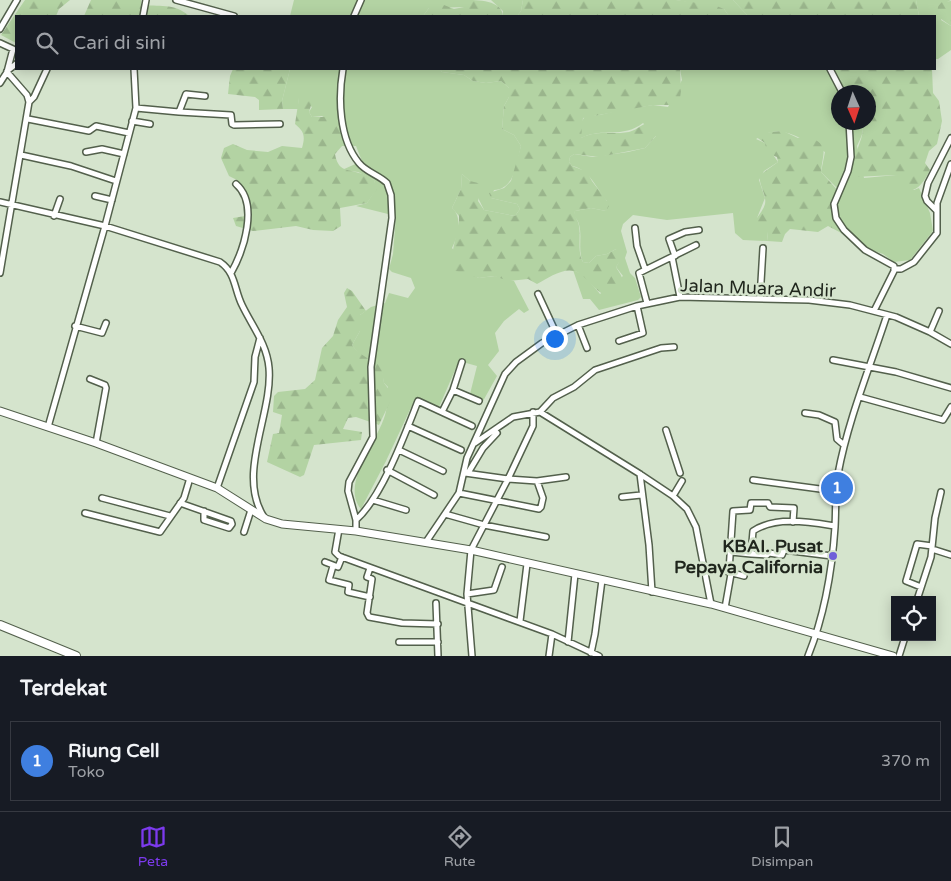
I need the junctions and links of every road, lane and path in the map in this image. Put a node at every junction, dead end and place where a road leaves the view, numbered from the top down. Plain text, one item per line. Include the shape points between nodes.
1 (17, 0) edge
2 (146, 0) edge
3 (176, 0) edge
4 (361, 0) edge
5 (144, 15) edge
6 (230, 15) edge
7 (354, 15) edge
8 (0, 29) edge
9 (0, 43) edge
10 (15, 65) edge
11 (47, 70) edge
12 (134, 70) edge
13 (342, 70) edge
14 (831, 70) edge
15 (7, 73) junction
16 (0, 83) edge
17 (838, 85) edge
18 (206, 96) dead end
19 (29, 102) junction
20 (136, 108) junction
21 (178, 112) junction
22 (28, 119) junction
23 (132, 121) junction
24 (150, 124) dead end
25 (280, 124) dead end
26 (849, 130) edge
27 (129, 133) junction
28 (951, 138) edge
29 (86, 152) dead end
30 (124, 154) junction
31 (21, 155) junction
32 (951, 164) edge
33 (116, 181) junction
34 (236, 184) dead end
35 (95, 196) dead end
36 (60, 199) dead end
37 (112, 200) junction
38 (0, 202) edge
39 (12, 206) junction
40 (936, 210) junction
41 (54, 216) junction
42 (105, 228) junction
43 (636, 228) dead end
44 (699, 230) dead end
45 (696, 245) dead end
46 (2, 248) edge
47 (763, 248) dead end
48 (673, 256) junction
49 (895, 268) junction
50 (645, 269) junction
51 (0, 273) edge
52 (231, 273) junction
53 (538, 294) dead end
54 (680, 297) junction
55 (760, 299) junction
56 (647, 303) junction
57 (637, 306) junction
58 (874, 311) junction
59 (939, 311) dead end
60 (887, 315) junction
61 (106, 323) dead end
62 (578, 325) junction
63 (75, 326) junction
64 (930, 332) junction
65 (557, 335) junction
66 (260, 337) junction
67 (619, 341) dead end
68 (951, 344) edge
69 (674, 347) dead end
70 (587, 348) dead end
71 (833, 360) dead end
72 (462, 362) dead end
73 (871, 367) junction
74 (90, 379) dead end
75 (951, 388) edge
76 (453, 390) junction
77 (860, 397) junction
78 (479, 401) dead end
79 (0, 410) edge
80 (950, 410) edge
81 (442, 412) junction
82 (534, 412) junction
83 (540, 412) junction
84 (805, 413) dead end
85 (408, 426) junction
86 (472, 426) dead end
87 (48, 427) junction
88 (666, 430) dead end
89 (497, 433) dead end
90 (96, 443) junction
91 (473, 444) junction
92 (844, 445) junction
93 (399, 450) junction
94 (461, 450) dead end
95 (387, 470) junction
96 (443, 471) dead end
97 (467, 473) junction
98 (680, 473) dead end
99 (640, 474) junction
100 (566, 477) dead end
101 (190, 478) junction
102 (508, 479) junction
103 (753, 480) dead end
104 (537, 481) junction
105 (682, 481) dead end
106 (217, 488) junction
107 (835, 491) junction
108 (941, 492) dead end
109 (459, 493) junction
110 (434, 495) dead end
111 (641, 495) junction
112 (673, 496) junction
113 (622, 497) dead end
114 (102, 498) dead end
115 (373, 500) junction
116 (497, 501) junction
117 (180, 503) junction
118 (251, 510) junction
119 (406, 510) dead end
120 (204, 511) junction
121 (85, 513) dead end
122 (445, 514) junction
123 (170, 516) junction
124 (266, 519) junction
125 (356, 520) junction
126 (793, 522) junction
127 (484, 525) junction
128 (835, 526) junction
129 (339, 529) junction
130 (356, 531) junction
131 (244, 532) dead end
132 (546, 537) dead end
133 (426, 542) junction
134 (932, 548) junction
135 (471, 550) junction
136 (731, 552) junction
137 (750, 554) junction
138 (951, 555) edge
139 (832, 556) junction
140 (342, 557) junction
141 (324, 562) dead end
142 (527, 564) junction
143 (702, 565) junction
144 (333, 566) junction
145 (502, 567) dead end
146 (370, 568) junction
147 (729, 572) junction
148 (575, 574) junction
149 (744, 576) dead end
150 (602, 580) junction
151 (921, 587) junction
152 (652, 592) junction
153 (467, 594) junction
154 (918, 596) edge
155 (370, 597) junction
156 (436, 603) dead end
157 (468, 604) junction
158 (711, 604) junction
159 (725, 608) junction
160 (520, 621) junction
161 (0, 624) edge
162 (438, 624) junction
163 (817, 633) junction
164 (552, 634) junction
165 (904, 641) edge
166 (399, 642) dead end
167 (438, 642) junction
168 (568, 642) junction
169 (591, 653) junction
170 (76, 656) edge
171 (438, 656) edge
172 (472, 656) edge
173 (549, 656) edge
174 (599, 656) edge
175 (808, 656) edge
176 (893, 656) edge
177 (899, 656) edge

1 - 8 street
2 - 5 street
3 - 6 street
4 - 7 street
9 - 15 street via 13,49
10 - 15 street
11 - 19 street
12 - 20 street
13 - 125 street via 340,98 351,151 359,164 387,183 392,204 372,367 373,437 349,482 348,491
14 - 17 street
15 - 16 street
15 - 19 street via 27,95
18 - 21 street via 186,94
19 - 22 street
20 - 21 street
20 - 23 street
21 - 25 street via 231,115 234,125
22 - 27 street via 89,131 96,126
22 - 31 street
23 - 24 street
23 - 27 street
26 - 49 street via 851,156 834,204 836,218 865,250 891,262
27 - 30 street
28 - 40 street via 926,190 927,201
29 - 30 street via 102,149
30 - 33 street
31 - 33 street via 71,166
31 - 39 street
32 - 40 street
33 - 37 street
34 - 52 street via 246,198 247,218 241,250
35 - 37 street
36 - 41 street
37 - 42 street
38 - 39 street
39 - 41 street
39 - 46 street
40 - 49 street via 938,228 935,237 914,262 901,269
41 - 42 street
42 - 52 street via 220,262
42 - 63 street
43 - 50 street via 637,246
44 - 48 street via 669,239
45 - 48 street
46 - 51 street
47 - 55 street
48 - 50 street
48 - 54 street
49 - 58 street
50 - 56 street via 639,274
52 - 66 street via 242,305
53 - 65 street
54 - 55 street, Jalan Muara Andir
54 - 56 street, Jalan Muara Andir
55 - 58 street, Jalan Muara Andir via 809,300
56 - 57 street, Jalan Muara Andir
57 - 62 street, Jalan Muara Andir
57 - 67 street via 643,333
58 - 60 street, Jalan Muara Andir
59 - 64 street
60 - 64 street, Jalan Muara Andir
60 - 73 street
61 - 63 street via 102,333
62 - 65 street, Jalan Muara Andir
62 - 70 street
63 - 87 street
64 - 68 street, Jalan Muara Andir
65 - 91 street, Jalan Muara Andir via 516,362 504,374
66 - 106 street via 254,382
66 - 124 street via 268,359 270,387 258,438 254,486 257,505
69 - 83 street via 661,348 595,370 553,398
71 - 73 street
72 - 76 street
73 - 75 street
73 - 77 street
74 - 90 street via 106,388
76 - 78 street
76 - 81 street
77 - 80 street via 943,420
77 - 92 street
79 - 87 main road
81 - 85 street via 418,401
81 - 86 street
82 - 83 street
82 - 91 street via 513,417
82 - 102 street via 533,426
83 - 99 street
84 - 92 street via 835,422 837,439
85 - 93 street
85 - 94 street
87 - 90 main road
88 - 98 street
89 - 97 street
90 - 101 main road
91 - 97 street, Jalan Muara Andir via 466,458
92 - 107 street
93 - 95 street
93 - 96 street
95 - 110 street
95 - 115 street
97 - 102 street
97 - 109 street, Jalan Muara Andir
99 - 111 street
99 - 112 street
100 - 104 street
101 - 106 main road
101 - 117 street
102 - 104 street
102 - 116 street
103 - 107 street
104 - 116 street via 543,498 540,509
105 - 112 street
106 - 118 main road
107 - 128 street
108 - 134 street
109 - 116 street
109 - 122 street, Jalan Muara Andir
111 - 113 street
111 - 152 street
112 - 143 street via 692,517
114 - 123 street
115 - 119 street
115 - 125 street
116 - 127 street
117 - 120 street
117 - 123 street
118 - 124 main road
118 - 131 street
120 - 120 street via 231,522 232,524 229,528 204,520
121 - 123 street via 160,532
122 - 127 street
122 - 133 street, Jalan Muara Andir
124 - 129 main road via 282,524
125 - 130 street
126 - 128 street
126 - 136 street via 794,508 770,507 768,503 751,503 750,510 733,511
126 - 137 street via 770,523 754,530
127 - 132 street
127 - 135 street
128 - 139 street
129 - 130 main road
129 - 140 street via 335,552
130 - 133 main road
133 - 135 main road
134 - 138 street
134 - 151 street
134 - 151 street via 917,544 906,582
135 - 142 main road
135 - 153 street
136 - 137 street
136 - 147 street
137 - 139 street via 768,556 769,553 782,554 784,550 792,550
139 - 163 street via 828,592
140 - 144 street via 338,567
140 - 146 street
141 - 144 street
142 - 148 main road
142 - 160 street
143 - 147 street
143 - 158 street
144 - 155 street via 330,580 349,585 348,592
145 - 153 street via 494,590
146 - 155 street via 367,577 372,579
146 - 157 street
147 - 149 street
147 - 159 street
148 - 150 main road
148 - 168 street
150 - 152 main road
150 - 169 street
151 - 154 street
152 - 158 main road
153 - 157 street
155 - 162 street via 369,617 402,623
156 - 162 street
157 - 160 street
157 - 172 street
158 - 159 main road
159 - 163 main road
160 - 164 street
161 - 170 main road
162 - 167 street
163 - 175 street
163 - 176 main road
164 - 168 street
164 - 173 street
165 - 177 street
166 - 167 street
167 - 171 street
168 - 169 street
169 - 174 street

